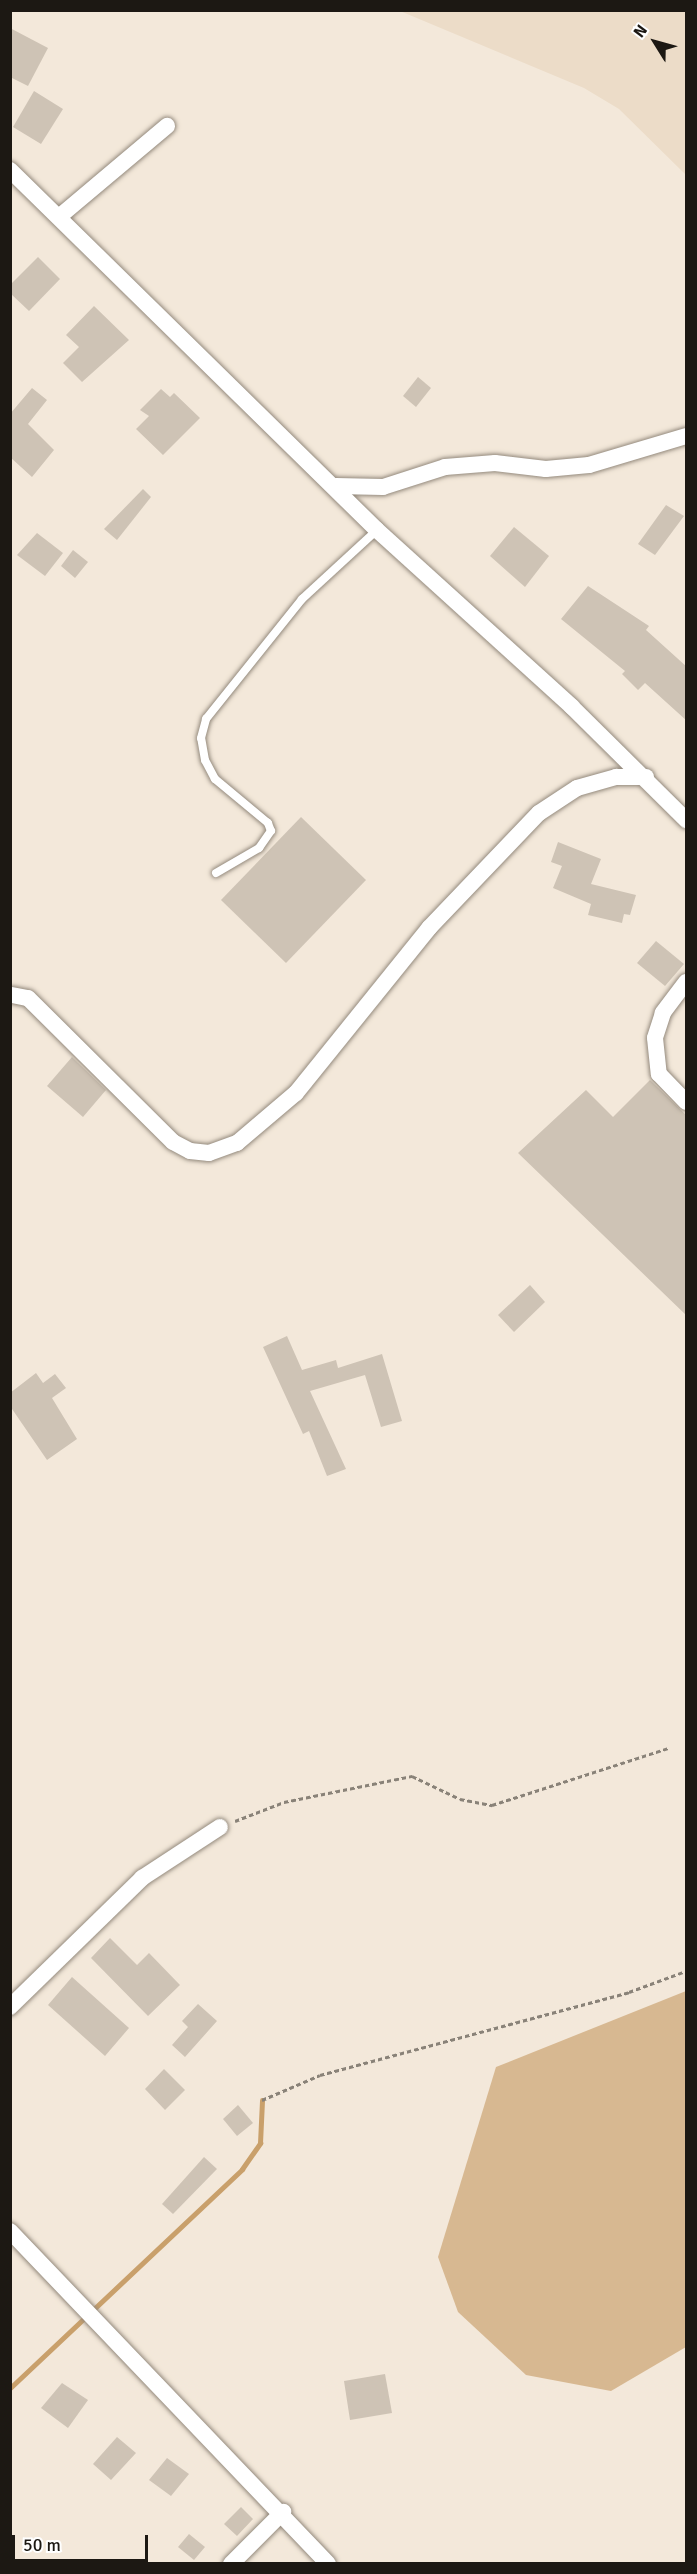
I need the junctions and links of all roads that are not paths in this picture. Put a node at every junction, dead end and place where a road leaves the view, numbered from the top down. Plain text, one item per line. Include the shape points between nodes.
1 (167, 126) dead end
2 (10, 170) edge
3 (60, 216) junction
4 (687, 436) edge
5 (336, 486) junction
6 (377, 530) junction
7 (646, 777) junction
8 (687, 820) edge
9 (216, 873) dead end
10 (687, 982) edge
11 (11, 993) edge
12 (687, 1102) edge
13 (220, 1827) road end
14 (10, 2007) edge
15 (10, 2231) edge
16 (283, 2512) junction
17 (231, 2564) edge
18 (328, 2564) edge

1 - 3 street
2 - 3 street
3 - 5 street
4 - 5 street via 589,465 546,469 495,463 445,467 383,487
5 - 6 street
6 - 7 street
6 - 9 lane via 302,599 206,719 201,738 205,760 215,779 268,823 271,831 259,848
7 - 8 street
7 - 11 street via 616,777 577,788 539,813 429,928 296,1093 237,1143 209,1153 190,1151 173,1142 28,998
10 - 12 street via 663,1013 655,1038 659,1074
13 - 14 street via 142,1878
15 - 16 street
16 - 17 street
16 - 18 street

